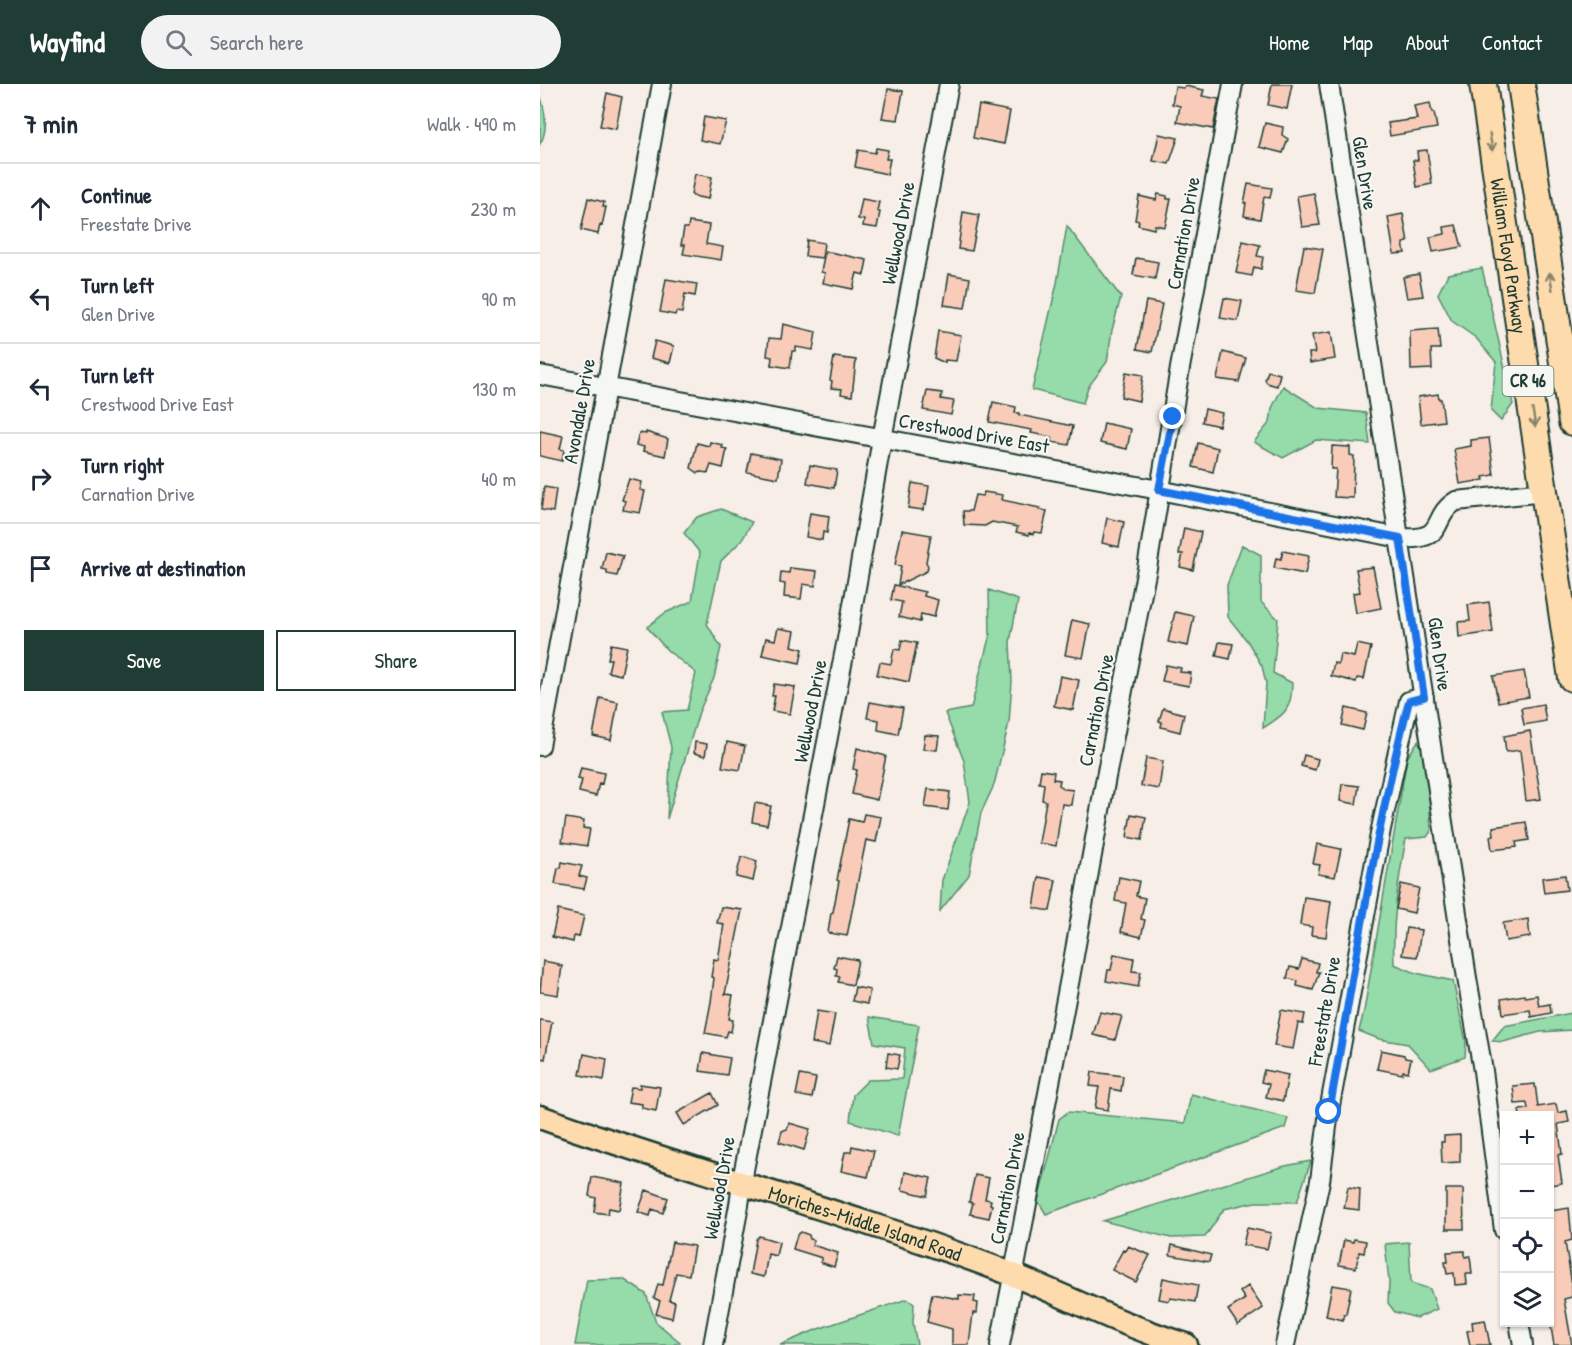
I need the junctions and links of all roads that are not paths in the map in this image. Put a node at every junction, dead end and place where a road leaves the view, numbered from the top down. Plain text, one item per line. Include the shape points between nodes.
1 (662, 84) edge
2 (949, 84) edge
3 (1233, 84) edge
4 (1329, 84) edge
5 (1483, 84) edge
6 (1521, 84) edge
7 (540, 375) edge
8 (606, 387) junction
9 (1572, 422) edge
10 (882, 440) junction
11 (1159, 490) junction
12 (1545, 492) junction
13 (1400, 538) junction
14 (1572, 678) edge
15 (1424, 697) junction
16 (540, 746) edge
17 (540, 1117) edge
18 (741, 1183) junction
19 (1503, 1219) edge
20 (1014, 1276) junction
21 (1520, 1327) edge
22 (714, 1345) edge
23 (1000, 1345) edge
24 (1186, 1345) edge
25 (1286, 1345) edge
26 (1523, 1345) edge

1 - 8 street, Avondale Drive
2 - 10 street, Wellwood Drive
3 - 11 street, Carnation Drive
4 - 13 street, Glen Drive
5 -> 12 highway, William Floyd Parkway / CR 46
9 -> 6 highway, William Floyd Parkway / CR 46
7 - 8 street, Crestwood Drive East
8 - 10 street, Crestwood Drive East
8 - 16 street, Avondale Drive
10 - 11 street, Crestwood Drive East
10 - 18 street, Wellwood Drive
11 - 13 street, Crestwood Drive East
11 - 20 street, Carnation Drive
12 - 13 street via 1456,501 1448,507 1438,528 1415,539
12 - 14 highway, William Floyd Parkway / CR 46
13 - 15 street, Glen Drive
15 - 19 street, Glen Drive
15 - 25 street, Freestate Drive via 1409,701 1401,730 1329,1112 1320,1181
17 - 18 main road, Moriches-Middle Island Road
18 - 20 main road, Moriches-Middle Island Road via 857,1219
18 - 22 street, Wellwood Drive
20 - 23 street, Carnation Drive
20 - 24 main road, Moriches-Middle Island Road via 1132,1327
21 - 26 street

